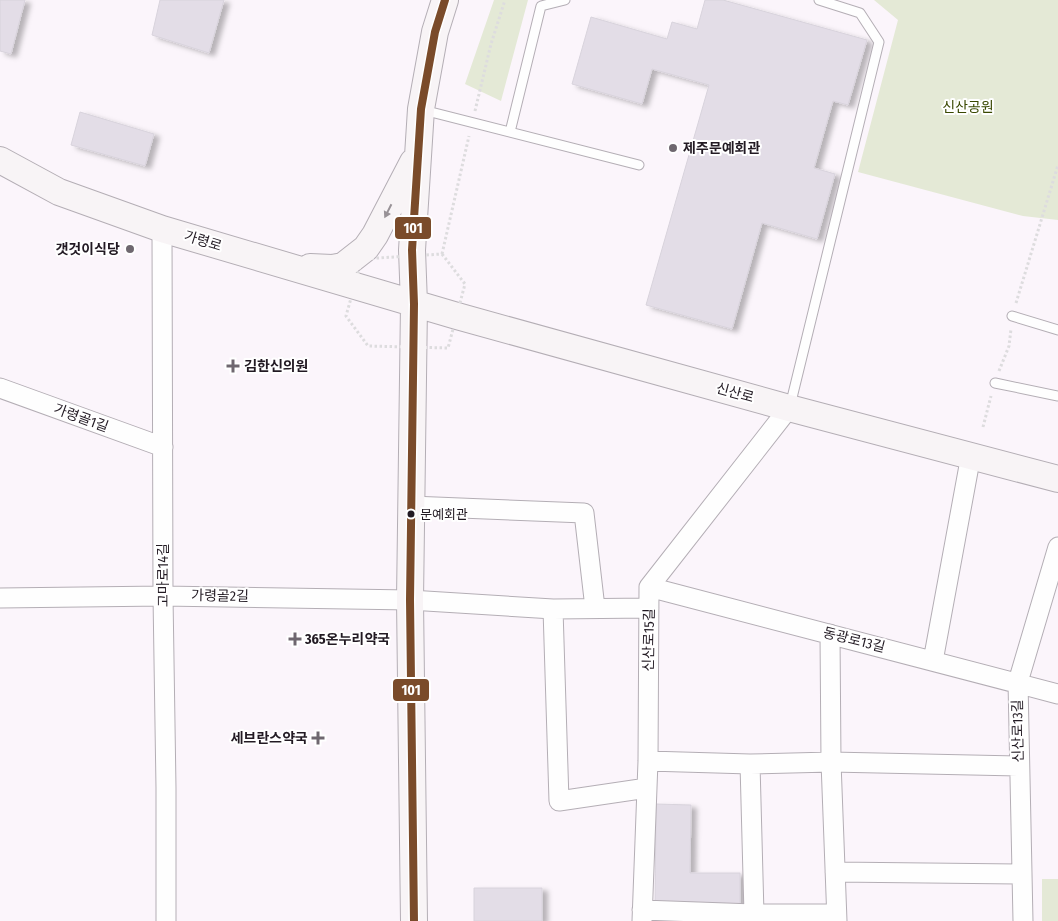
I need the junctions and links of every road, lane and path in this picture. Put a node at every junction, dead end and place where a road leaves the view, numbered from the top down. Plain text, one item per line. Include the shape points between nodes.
1 (445, 0) edge
2 (565, 0) edge
3 (819, 0) edge
4 (420, 109) junction
5 (510, 132) junction
6 (418, 152) junction
7 (0, 160) edge
8 (639, 165) dead end
9 (1058, 165) edge
10 (162, 228) junction
11 (284, 265) junction
12 (414, 304) junction
13 (1012, 316) junction
14 (1058, 330) edge
15 (995, 383) junction
16 (0, 388) edge
17 (1058, 396) edge
18 (789, 408) junction
19 (983, 427) dead end
20 (163, 447) junction
21 (971, 456) junction
22 (1058, 478) edge
23 (411, 506) junction
24 (1058, 547) edge
25 (649, 587) junction
26 (163, 596) junction
27 (0, 598) edge
28 (410, 600) junction
29 (595, 608) junction
30 (649, 608) junction
31 (553, 609) junction
32 (830, 634) junction
33 (933, 660) junction
34 (1018, 682) junction
35 (1058, 694) edge
36 (648, 761) junction
37 (831, 762) junction
38 (750, 764) junction
39 (1019, 766) junction
40 (647, 788) junction
41 (835, 872) junction
42 (1022, 874) junction
43 (754, 914) junction
44 (642, 915) edge
45 (836, 918) edge
46 (166, 921) edge
47 (414, 921) edge
48 (1023, 921) edge

1 - 4 main road via 435,32
2 - 5 lane via 541,6
3 - 18 lane via 860,12 879,42
4 - 5 lane
4 - 6 main road
5 - 8 lane
6 -> 11 main road via 375,235 356,257 344,266 332,268
6 - 12 main road via 412,250
7 - 10 main road, 가령로 via 59,192
9 - 13 path
10 - 11 main road, 가령로
10 - 20 street, 고마로14길
11 - 12 main road, 가령로
12 - 18 main road, 신산로
12 - 23 main road
13 - 14 lane
13 - 15 path via 1010,346
15 - 17 lane
15 - 19 path
16 - 20 street, 가령골1길
18 - 21 main road, 신산로
18 - 25 street
20 - 26 street, 고마로14길
21 - 22 main road, 신산로
21 - 33 street
23 - 28 main road
23 - 29 street via 584,513
24 - 34 street, 신산로13길
25 - 30 street, 신산로15길
25 - 32 street, 동광로13길
26 - 27 street, 가령골2길
26 - 28 street, 가령골2길
26 - 46 street, 고마로14길
28 - 31 street
28 - 47 main road
29 - 30 street
29 - 31 street
30 - 36 street, 신산로15길
31 - 40 street via 559,801
32 - 33 street, 동광로13길
32 - 37 street
33 - 34 street, 동광로13길
34 - 35 street, 동광로13길
34 - 39 street, 신산로13길
36 - 38 street
36 - 40 street, 신산로15길
37 - 38 street
37 - 39 street
37 - 41 street
38 - 43 street
39 - 42 street, 신산로13길
40 - 44 street, 신산로15길
41 - 42 street
41 - 45 street
42 - 48 street, 신산로13길
43 - 44 street
43 - 45 street

